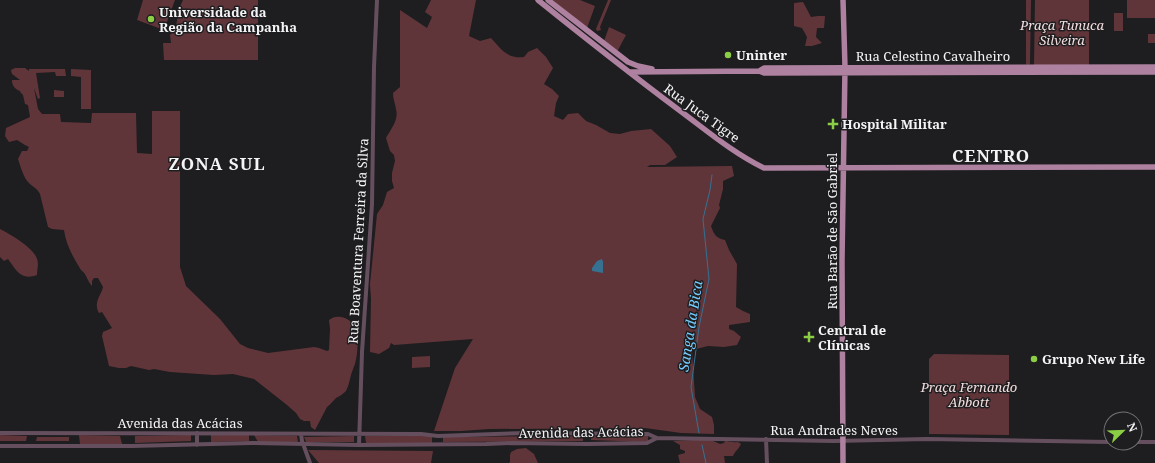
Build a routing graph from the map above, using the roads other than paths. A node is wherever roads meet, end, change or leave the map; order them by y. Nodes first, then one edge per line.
1 (377, 0) edge
2 (538, 0) edge
3 (548, 0) edge
4 (843, 0) edge
5 (1155, 67) edge
6 (844, 70) junction
7 (662, 71) junction
8 (628, 72) junction
9 (1155, 72) edge
10 (1155, 167) edge
11 (843, 168) junction
12 (0, 433) edge
13 (197, 433) junction
14 (300, 434) junction
15 (360, 435) junction
16 (657, 438) junction
17 (766, 439) junction
18 (843, 440) junction
19 (302, 442) junction
20 (1103, 442) edge
21 (1143, 442) edge
22 (1155, 442) edge
23 (197, 445) junction
24 (0, 446) edge
25 (359, 446) junction
26 (310, 463) edge
27 (767, 463) edge
28 (843, 463) edge

1 - 15 street, Rua Boaventura Ferreira da Silva
2 - 8 main road, Rua Juca Tigre
3 - 7 main road, Rua Celestino Cavalheiro
4 - 6 main road, Rua Barão de São Gabriel
5 - 6 main road, Rua Celestino Cavalheiro
6 - 7 main road, Rua Celestino Cavalheiro
6 - 9 main road, Rua Celestino Cavalheiro
6 - 11 main road, Rua Barão de São Gabriel
7 - 8 main road, Rua Celestino Cavalheiro
8 - 11 main road, Rua Juca Tigre
10 - 11 main road
11 - 18 main road, Rua Barão de São Gabriel
12 - 13 street, Avenida das Acácias
13 - 14 street, Avenida das Acácias
13 - 23 street
14 - 15 street, Avenida das Acácias
14 - 19 street
15 - 16 street, Avenida das Acácias
15 - 25 street
16 - 17 street, Rua Andrades Neves
16 - 25 street, Avenida das Acácias
17 - 18 street, Rua Andrades Neves
17 - 27 street
18 - 20 street, Rua Andrades Neves
18 - 28 main road, Rua Barão de São Gabriel
19 - 23 street, Avenida das Acácias
19 - 25 street, Avenida das Acácias
19 - 26 street
21 - 22 street
23 - 24 street, Avenida das Acácias

